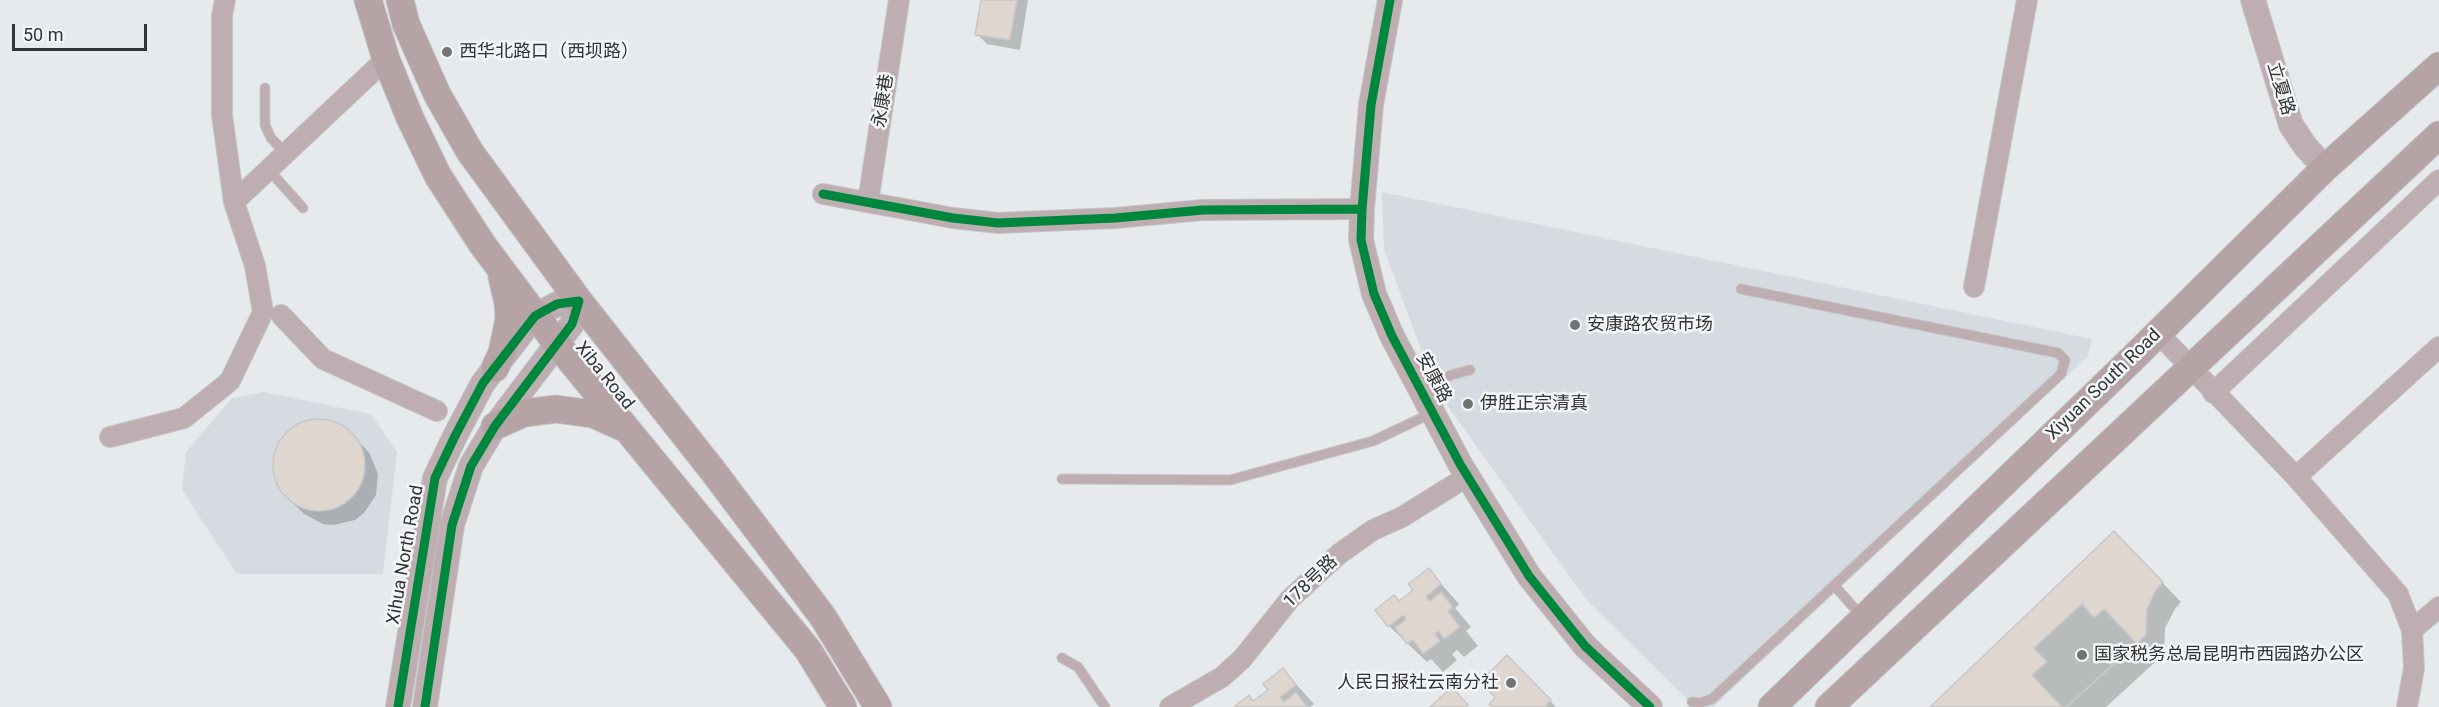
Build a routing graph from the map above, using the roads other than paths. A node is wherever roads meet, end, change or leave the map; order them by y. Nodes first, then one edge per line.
1 (225, 0) edge
2 (368, 0) edge
3 (400, 0) edge
4 (899, 0) edge
5 (1390, 0) edge
6 (2027, 0) edge
7 (2253, 0) edge
8 (386, 58) junction
9 (2439, 66) edge
10 (265, 88) dead end
11 (2439, 135) edge
12 (286, 154) junction
13 (2325, 168) junction
14 (268, 169) junction
15 (2439, 180) edge
16 (823, 194) dead end
17 (234, 202) junction
18 (868, 202) junction
19 (303, 208) dead end
20 (1362, 209) junction
21 (492, 257) junction
22 (1974, 287) dead end
23 (1742, 289) dead end
24 (579, 301) junction
25 (281, 315) dead end
26 (535, 316) junction
27 (2158, 333) junction
28 (557, 344) junction
29 (2439, 347) edge
30 (495, 368) junction
31 (2190, 368) junction
32 (1470, 370) dead end
33 (1421, 391) junction
34 (2213, 393) junction
35 (437, 411) dead end
36 (1433, 413) junction
37 (495, 426) junction
38 (627, 429) junction
39 (110, 437) dead end
40 (1468, 476) junction
41 (2296, 477) junction
42 (1062, 479) dead end
43 (1834, 585) junction
44 (2439, 607) edge
45 (1863, 618) junction
46 (2412, 630) junction
47 (1062, 658) dead end
48 (1692, 702) dead end
49 (398, 707) edge
50 (425, 707) edge
51 (843, 707) edge
52 (878, 707) edge
53 (1105, 707) edge
54 (1170, 707) edge
55 (1650, 707) edge
56 (1772, 707) edge
57 (1829, 707) edge
58 (2407, 707) edge

1 - 17 street
2 - 8 main road, Xiba Road
3 - 24 main road, Xiba Road
4 - 18 street, 永康巷
5 - 20 street, 安康路
6 - 22 street
7 - 13 street, 立夏路
8 - 12 street
8 - 21 main road, Xiba Road
9 - 13 main road, Xiyuan South Road
10 - 12 lane
11 - 31 main road
12 - 14 street
13 - 27 main road, Xiyuan South Road
14 - 17 street
14 - 19 lane
15 - 34 street
16 - 18 street
17 - 39 street
18 - 20 street
20 - 33 street, 安康路
21 - 26 main road, Xiba Road
21 - 30 main road
23 - 43 lane
24 - 26 street, Xihua North Road
24 - 28 street
24 - 52 main road, Xiba Road
25 - 35 street
26 - 28 main road, Xiba Road
26 - 30 street, Xihua North Road
27 - 31 street
27 - 45 main road, Xiyuan South Road
28 - 37 street
28 - 38 main road, Xiba Road
29 - 41 street
30 - 49 street, Xihua North Road
31 - 34 street
31 - 57 main road
32 - 33 lane
33 - 36 street, 安康路
34 - 41 street
36 - 40 street, 安康路
36 - 42 lane
37 - 38 main road
37 - 50 street
38 - 51 main road, Xiba Road
40 - 54 street, 178号路
40 - 55 street, 安康路
41 - 46 street
43 - 45 lane
43 - 48 lane
44 - 46 street
45 - 56 main road, Xiyuan South Road
46 - 58 street
47 - 53 lane

